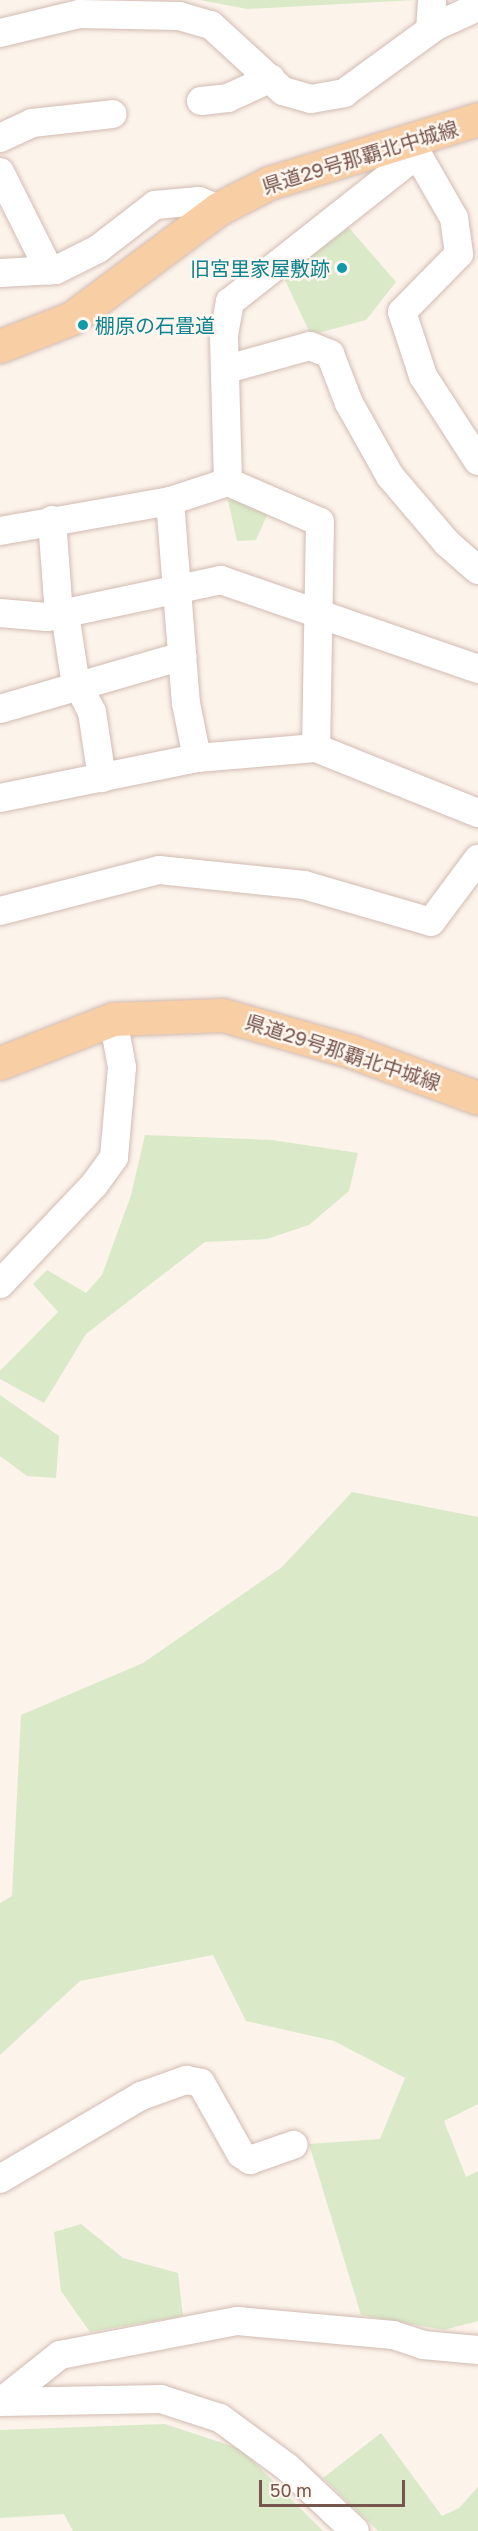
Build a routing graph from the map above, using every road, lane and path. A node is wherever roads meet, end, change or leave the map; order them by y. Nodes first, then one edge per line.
1 (432, 0) edge
2 (478, 7) edge
3 (430, 30) junction
4 (0, 33) edge
5 (271, 78) junction
6 (201, 101) dead end
7 (113, 114) dead end
8 (478, 119) edge
9 (0, 138) edge
10 (413, 149) junction
11 (0, 172) edge
12 (218, 209) junction
13 (49, 270) junction
14 (0, 273) edge
15 (0, 346) edge
16 (227, 369) junction
17 (478, 461) edge
18 (228, 482) junction
19 (170, 501) junction
20 (52, 520) junction
21 (0, 531) edge
22 (478, 570) edge
23 (177, 589) junction
24 (316, 610) junction
25 (0, 613) edge
26 (62, 614) junction
27 (182, 656) junction
28 (478, 669) edge
29 (79, 686) junction
30 (0, 709) edge
31 (316, 748) junction
32 (197, 758) junction
33 (102, 778) junction
34 (0, 798) edge
35 (478, 813) edge
36 (478, 859) edge
37 (0, 911) edge
38 (113, 1019) junction
39 (0, 1063) edge
40 (478, 1098) edge
41 (0, 1284) edge
42 (293, 2145) dead end
43 (0, 2179) edge
44 (478, 2350) edge
45 (1, 2402) edge
46 (355, 2531) edge

1 - 3 street
2 - 3 street
3 - 5 street
4 - 5 street
5 - 6 street
7 - 9 street
8 - 10 main road, 県道29号那覇北中城線
10 - 12 main road, 県道29号那覇北中城線
10 - 16 street
10 - 17 street
11 - 13 street
12 - 13 street
12 - 15 main road, 県道29号那覇北中城線
13 - 14 street
16 - 18 street
16 - 22 street
18 - 19 street
18 - 24 street
19 - 20 street
19 - 23 street
20 - 21 street
20 - 26 street
23 - 24 street
23 - 26 street
23 - 27 street
24 - 28 street
24 - 31 street
25 - 26 street
26 - 29 street
27 - 29 street
27 - 32 street
29 - 30 street
29 - 33 street
31 - 32 street
31 - 35 street
32 - 33 street
33 - 34 street
36 - 37 street
38 - 39 main road, 県道29号那覇北中城線
38 - 40 main road, 県道29号那覇北中城線
38 - 41 street
42 - 43 street
44 - 45 street
45 - 46 street

